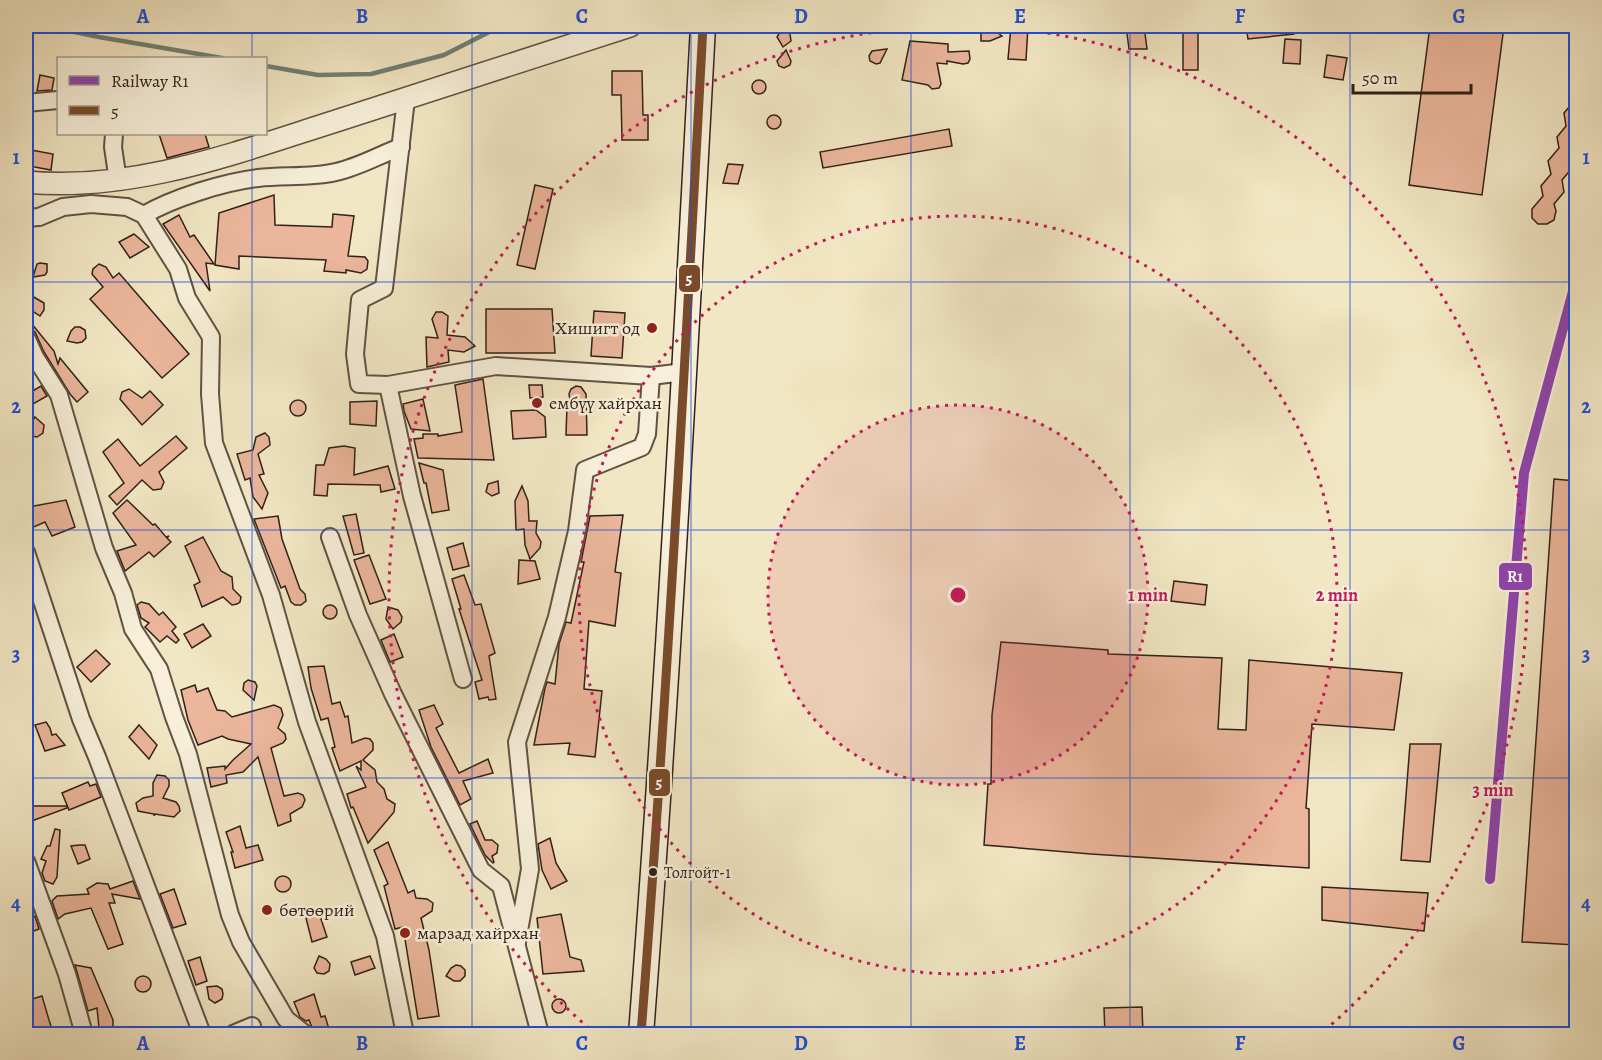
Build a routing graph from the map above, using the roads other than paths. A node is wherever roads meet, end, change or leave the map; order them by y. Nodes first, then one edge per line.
1 (630, 26) edge
2 (703, 26) edge
3 (406, 99) junction
4 (57, 100) edge
5 (26, 103) edge
6 (114, 135) edge
7 (401, 147) junction
8 (118, 181) junction
9 (26, 186) edge
10 (144, 215) junction
11 (26, 218) edge
12 (26, 337) edge
13 (684, 372) junction
14 (651, 376) junction
15 (388, 385) junction
16 (330, 537) dead end
17 (26, 552) edge
18 (463, 679) dead end
19 (26, 861) edge
20 (517, 942) junction
21 (252, 1026) dead end
22 (84, 1035) edge
23 (202, 1035) edge
24 (233, 1035) edge
25 (305, 1035) edge
26 (405, 1035) edge
27 (540, 1035) edge
28 (641, 1035) edge

1 - 3 street
2 - 13 main road
3 - 7 street
3 - 8 street
4 - 5 street
6 - 8 street
7 - 10 street
7 - 15 street
8 - 9 street
10 - 11 street
10 - 26 street
12 - 25 street
13 - 14 street
13 - 28 main road
14 - 15 street
14 - 20 street
15 - 18 street
16 - 20 street
17 - 23 street
19 - 22 street
20 - 27 street
21 - 24 street

